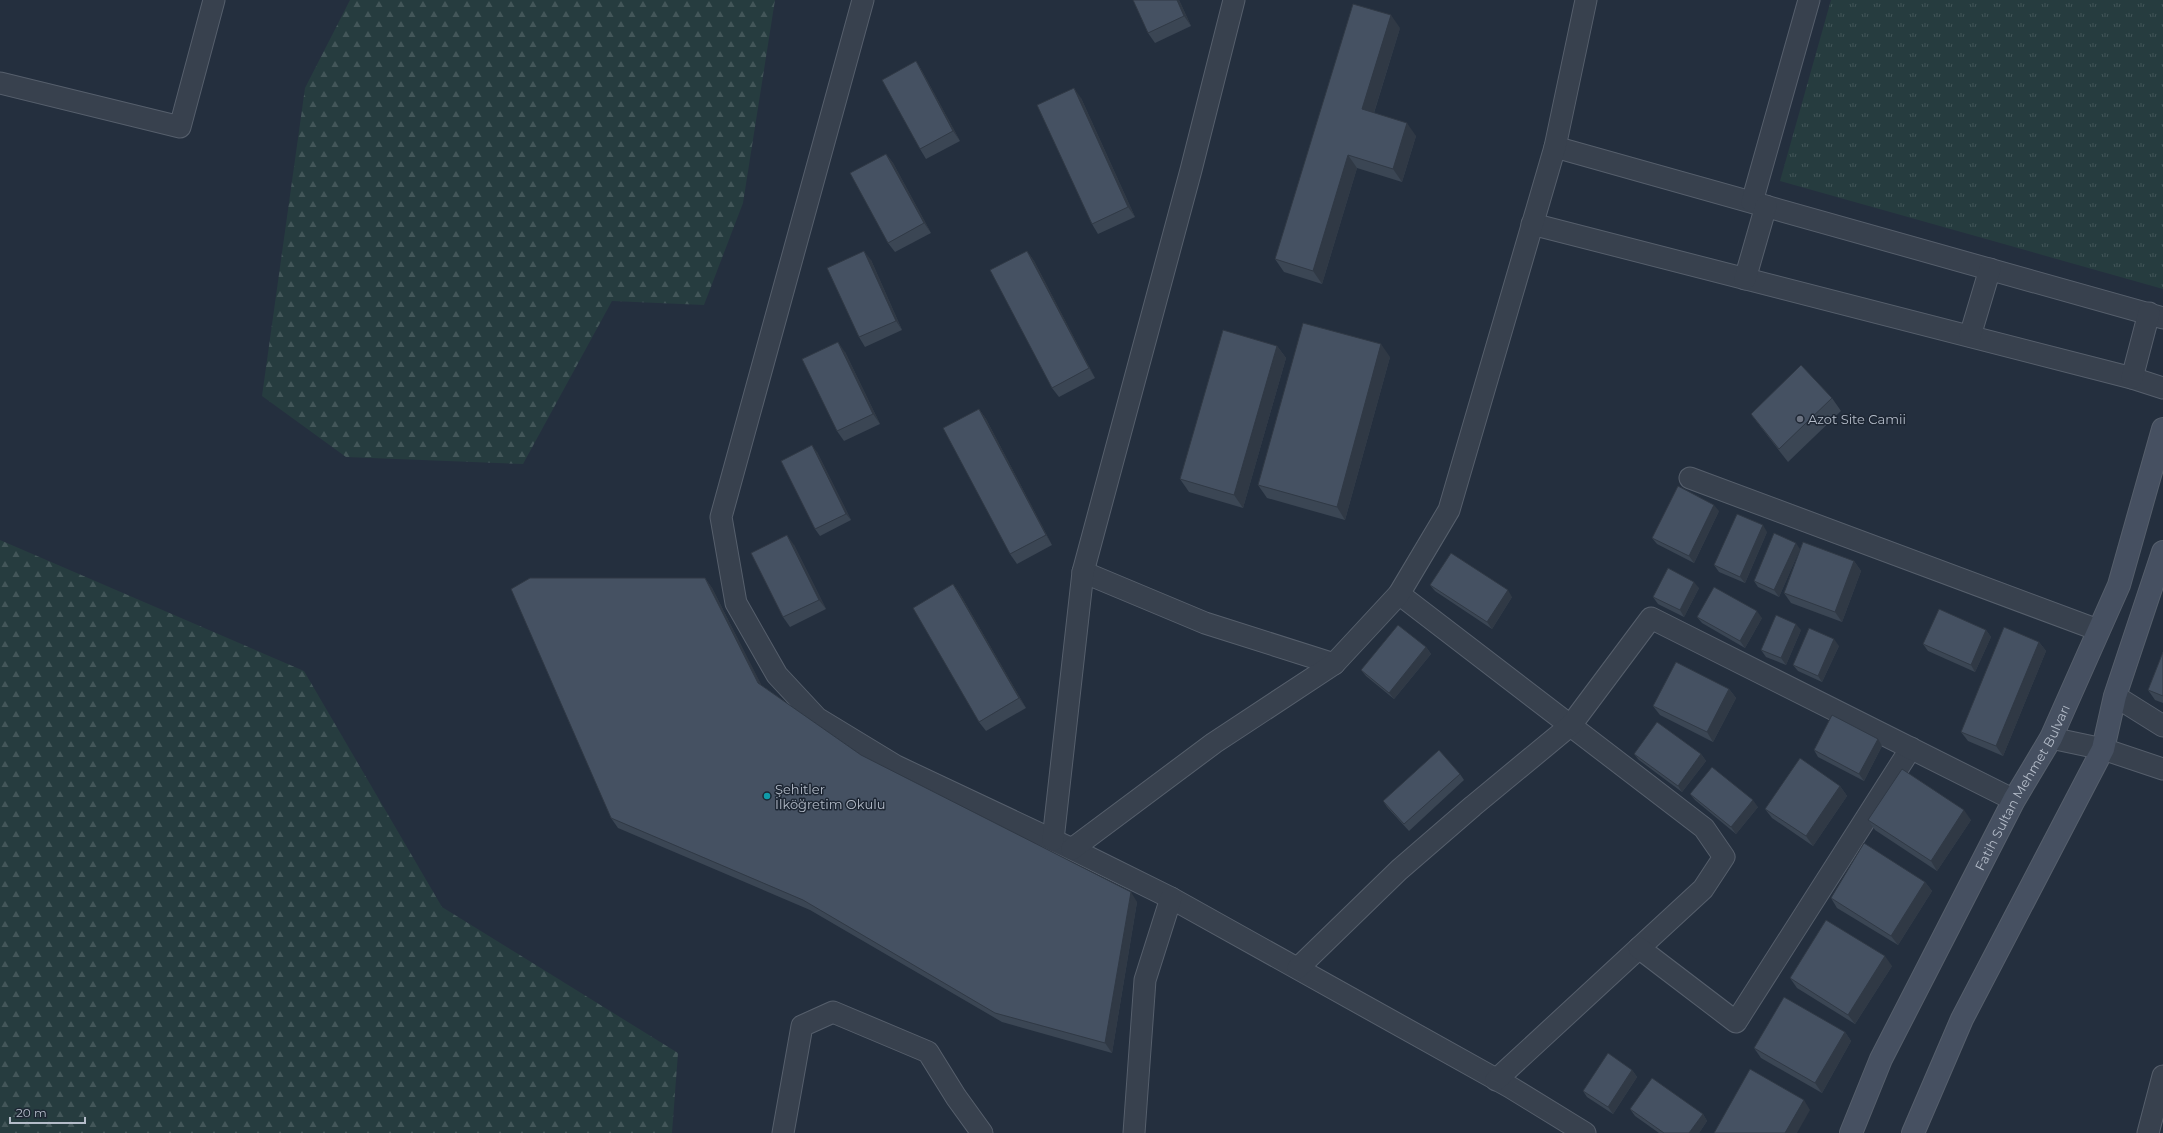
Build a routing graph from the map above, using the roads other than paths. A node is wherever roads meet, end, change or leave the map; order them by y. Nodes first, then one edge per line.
1 (214, 0) edge
2 (863, 0) edge
3 (1234, 0) edge
4 (1586, 0) edge
5 (1809, 0) edge
6 (0, 83) edge
7 (1555, 146) junction
8 (1759, 204) junction
9 (1532, 224) junction
10 (1990, 269) junction
11 (1745, 279) junction
12 (2156, 316) edge
13 (1970, 336) junction
14 (2132, 378) junction
15 (2163, 388) edge
16 (2163, 429) edge
17 (1690, 478) dead end
18 (2163, 552) edge
19 (1083, 572) junction
20 (1399, 594) junction
21 (2098, 630) junction
22 (1334, 664) junction
23 (2115, 696) junction
24 (1571, 725) junction
25 (2163, 726) edge
26 (2052, 738) junction
27 (1911, 748) junction
28 (2103, 749) junction
29 (2163, 769) edge
30 (2014, 800) junction
31 (1052, 840) junction
32 (1072, 849) junction
33 (1171, 898) junction
34 (1639, 948) junction
35 (1298, 968) junction
36 (2163, 1076) edge
37 (1496, 1080) junction
38 (783, 1133) edge
39 (982, 1133) edge
40 (1134, 1133) edge
41 (1585, 1133) edge
42 (1851, 1133) edge
43 (1913, 1133) edge
44 (2148, 1133) edge

1 - 6 street
2 - 31 street
3 - 19 street
4 - 7 street
5 - 8 street
7 - 8 street
7 - 9 street
8 - 10 street
8 - 11 street
9 - 11 street
9 - 20 street
10 - 12 street
10 - 13 street
11 - 13 street
12 - 14 street
13 - 14 street
14 - 15 street
16 - 21 main road, Fatih Sultan Mehmet Bulvarı
17 - 21 street
18 - 23 main road
19 - 22 street
19 - 31 street
20 - 22 street
20 - 24 street
21 - 26 main road, Fatih Sultan Mehmet Bulvarı
22 - 32 street
23 - 25 street
23 - 28 main road
24 - 27 street
24 - 34 street
24 - 35 street
26 - 28 street
26 - 30 main road, Fatih Sultan Mehmet Bulvarı
27 - 30 street
27 - 34 street
28 - 29 street
28 - 43 main road
30 - 42 main road, Fatih Sultan Mehmet Bulvarı
31 - 32 street
32 - 33 street
33 - 35 street
33 - 40 street
34 - 37 street
35 - 37 street
36 - 44 street
37 - 41 street
38 - 39 street

